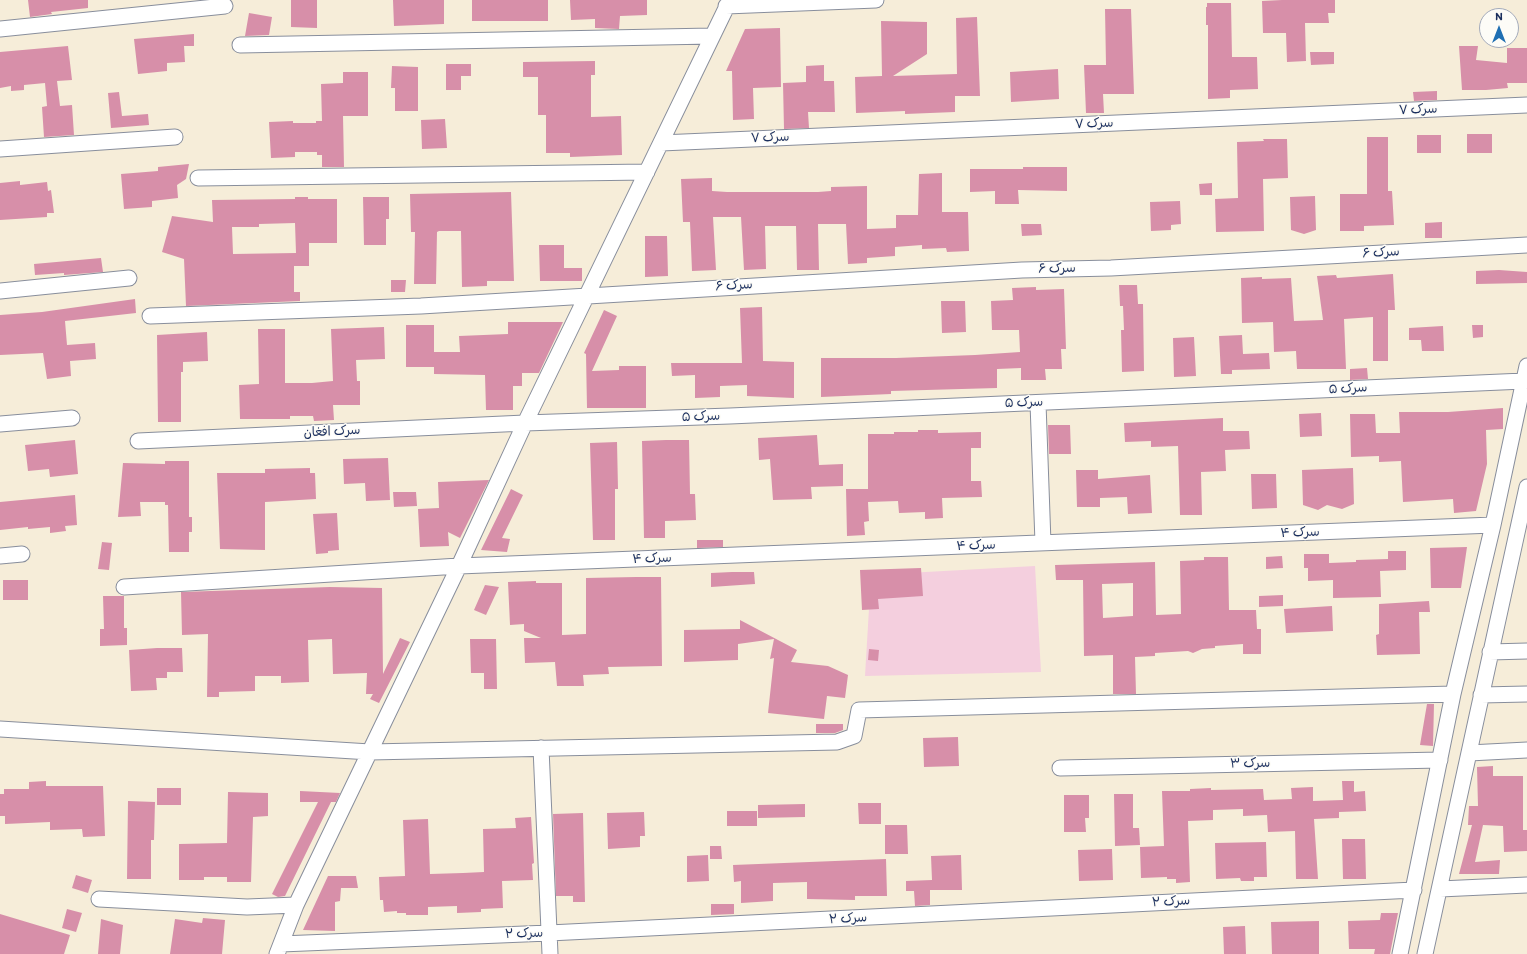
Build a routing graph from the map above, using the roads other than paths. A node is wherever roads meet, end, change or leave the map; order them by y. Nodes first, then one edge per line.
1 (876, 0) edge
2 (728, 3) edge
3 (225, 6) dead end
4 (0, 28) edge
5 (712, 36) junction
6 (240, 45) dead end
7 (1527, 105) edge
8 (175, 137) dead end
9 (661, 143) junction
10 (0, 149) edge
11 (647, 172) junction
12 (198, 178) dead end
13 (1527, 245) edge
14 (129, 278) dead end
15 (0, 291) edge
16 (588, 295) junction
17 (150, 316) dead end
18 (1527, 366) edge
19 (1524, 381) junction
20 (1038, 403) junction
21 (72, 418) dead end
22 (525, 423) junction
23 (0, 424) edge
24 (138, 441) dead end
25 (1527, 487) edge
26 (1493, 525) junction
27 (1523, 526) edge
28 (1043, 544) junction
29 (22, 554) dead end
30 (0, 556) edge
31 (460, 566) junction
32 (124, 586) dead end
33 (1527, 651) edge
34 (1490, 652) junction
35 (1453, 694) junction
36 (1527, 694) edge
37 (1481, 695) junction
38 (0, 729) edge
39 (540, 748) junction
40 (1527, 750) edge
41 (370, 752) junction
42 (1469, 753) junction
43 (1440, 760) junction
44 (1060, 768) dead end
45 (1527, 885) edge
46 (1440, 889) junction
47 (1414, 890) junction
48 (99, 898) dead end
49 (296, 905) junction
50 (549, 933) junction
51 (279, 949) edge
52 (550, 954) edge
53 (1400, 954) edge
54 (1426, 954) edge

1 - 2 street
2 - 5 street
3 - 4 street
5 - 6 street
5 - 9 street
7 - 9 street, سرک ۷
8 - 10 street
9 - 11 street
11 - 12 street
11 - 16 street
13 - 16 street, سرک ۶
14 - 15 street
16 - 17 street, سرک ۶
16 - 22 street
18 - 19 street
19 - 20 street, سرک ۵
19 - 26 street
20 - 22 street, سرک ۵
20 - 28 street
21 - 23 street
22 - 24 street, سرک افغان
22 - 31 street
25 - 27 street
26 - 28 street, سرک ۴
26 - 35 street
27 - 34 street
28 - 31 street, سرک ۴
29 - 30 street
31 - 32 street, سرک ۴
31 - 41 street
33 - 34 street
34 - 37 street
35 - 39 street
35 - 43 street
36 - 37 street
37 - 42 street
38 - 41 street
39 - 41 street
39 - 50 street
40 - 42 street
41 - 49 street
42 - 46 street
43 - 44 street, سرک ۳
43 - 47 street
45 - 46 street
46 - 54 street
47 - 50 street, سرک ۲
47 - 53 street
48 - 49 street
49 - 51 street
50 - 51 street, سرک ۲
50 - 52 street

